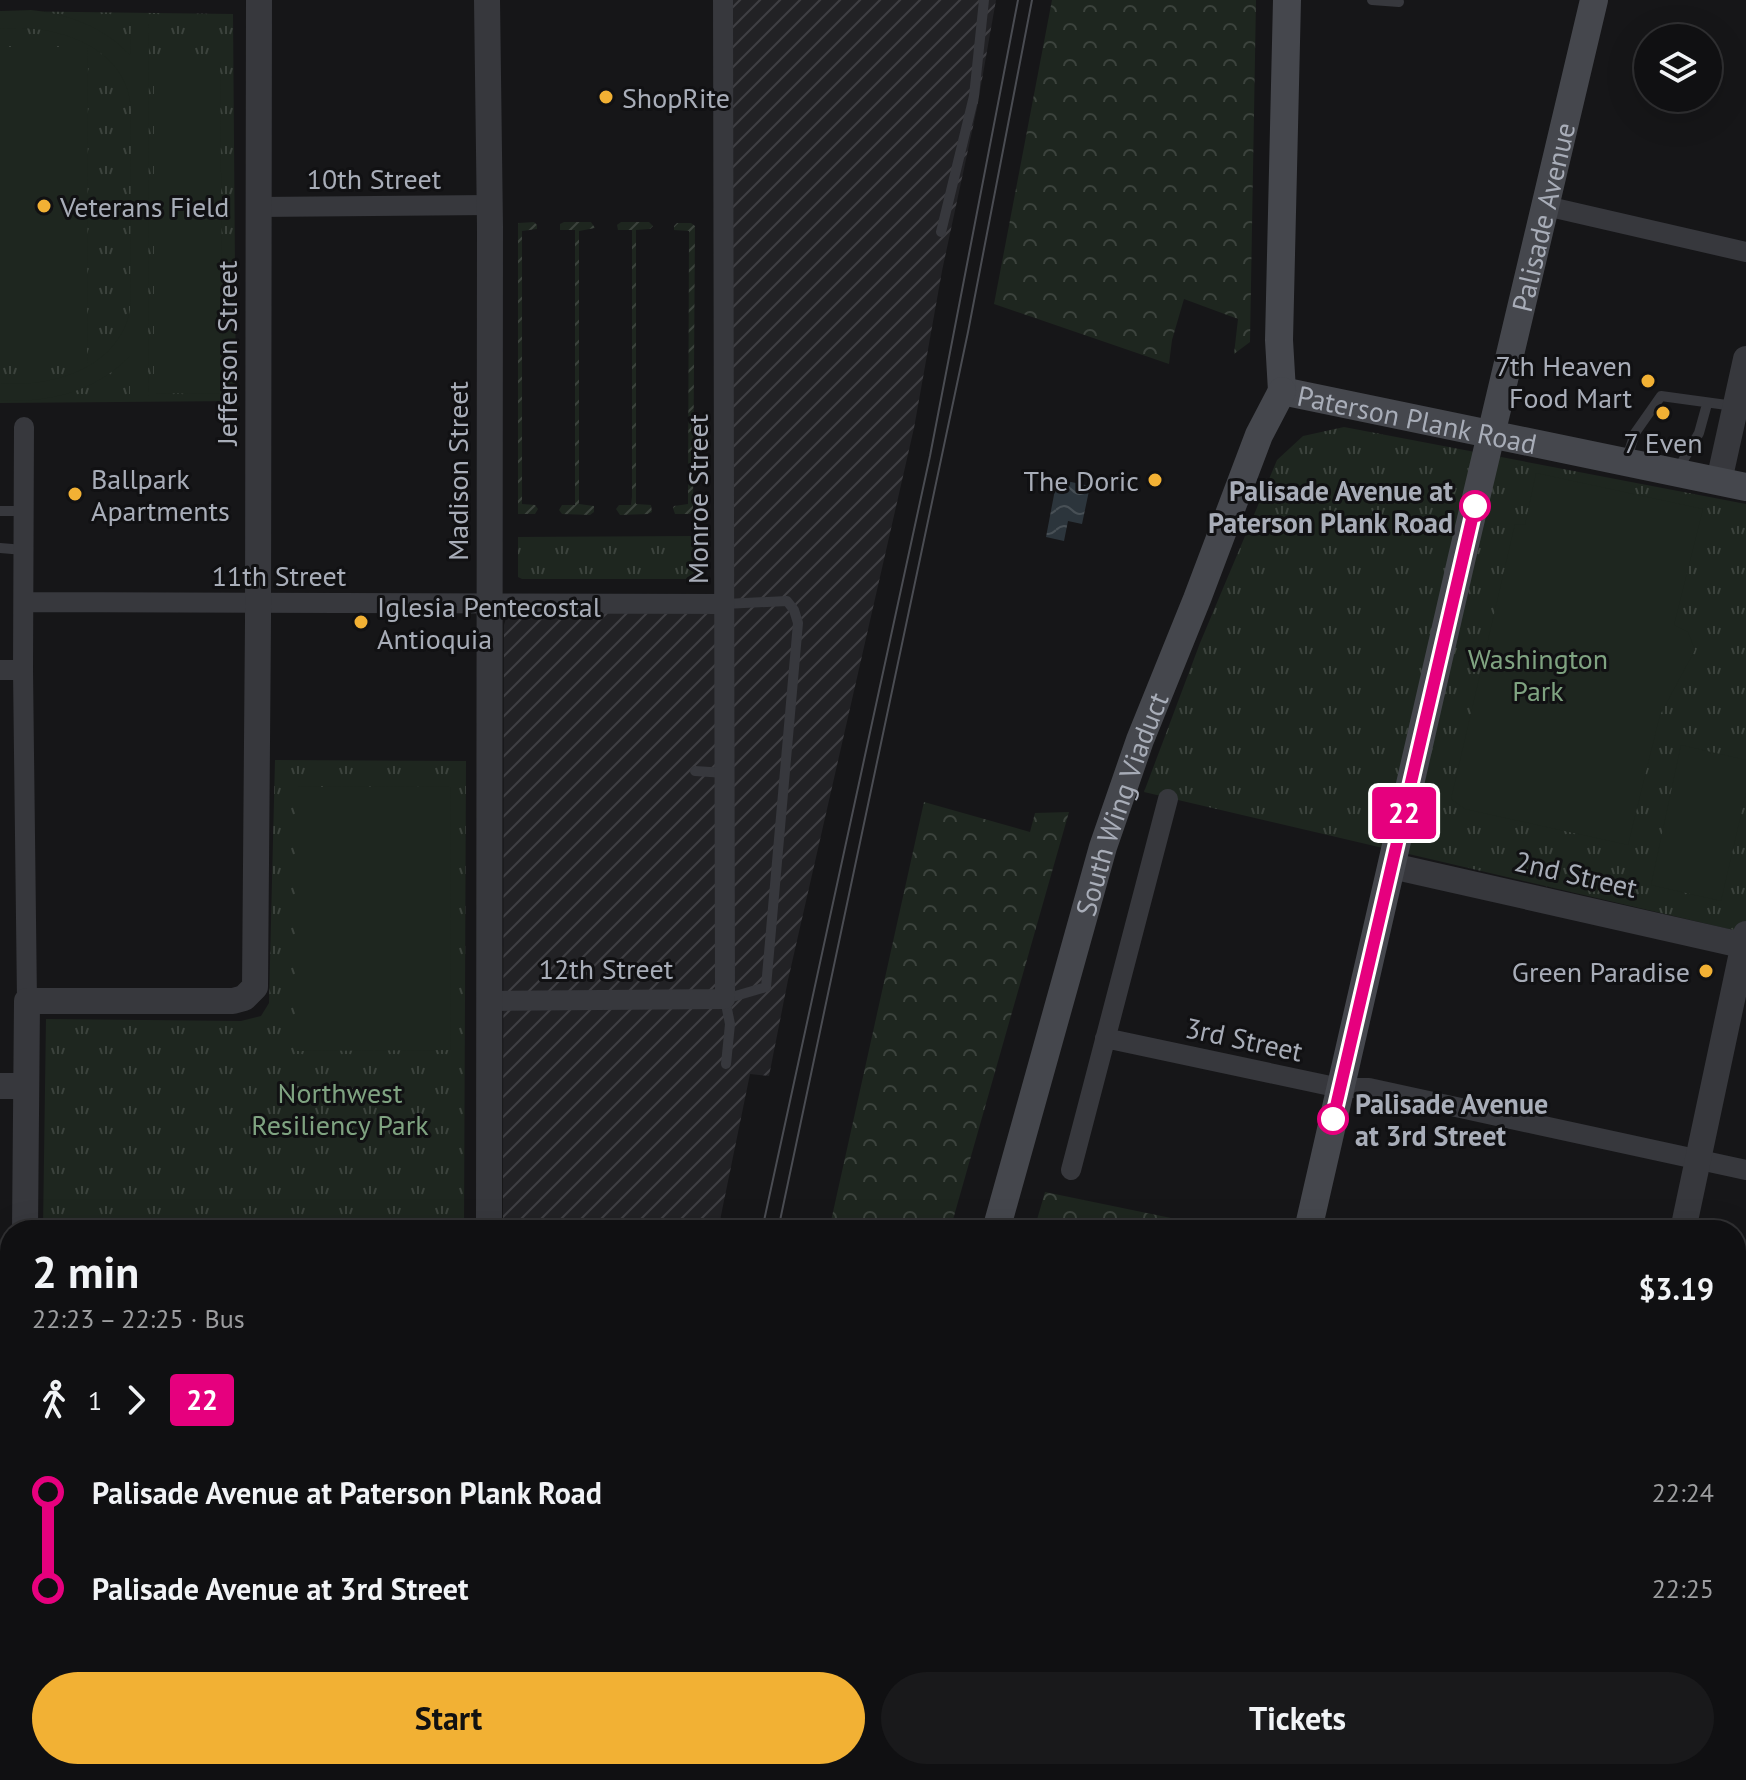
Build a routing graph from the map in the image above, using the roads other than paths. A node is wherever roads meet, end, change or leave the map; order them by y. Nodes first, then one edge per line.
1 (259, 0) edge
2 (487, 0) edge
3 (723, 0) edge
4 (984, 0) edge
5 (1287, 0) edge
6 (1372, 0) edge
7 (1594, 0) edge
8 (1399, 2) dead end
9 (490, 205) junction
10 (1546, 206) junction
11 (258, 207) junction
12 (941, 232) dead end
13 (1746, 252) edge
14 (1746, 359) edge
15 (1282, 391) junction
16 (1707, 404) junction
17 (1736, 406) junction
18 (24, 427) dead end
19 (1492, 434) junction
20 (1683, 456) junction
21 (1626, 461) junction
22 (1732, 484) edge
23 (0, 511) edge
24 (24, 511) junction
25 (0, 548) edge
26 (24, 550) junction
27 (24, 602) junction
28 (258, 603) junction
29 (490, 604) junction
30 (725, 604) junction
31 (0, 670) edge
32 (23, 670) junction
33 (695, 771) dead end
34 (725, 773) junction
35 (1168, 799) dead end
36 (1392, 866) junction
37 (1745, 942) edge
38 (725, 999) junction
39 (27, 1001) junction
40 (488, 1001) junction
41 (1105, 1038) junction
42 (726, 1064) dead end
43 (13, 1086) edge
44 (1340, 1088) junction
45 (1699, 1160) junction
46 (1071, 1170) dead end
47 (1746, 1170) edge
48 (24, 1220) edge
49 (489, 1220) edge
50 (999, 1220) edge
51 (1310, 1220) edge
52 (1685, 1220) edge

1 - 11 street, Jefferson Street
2 - 9 street, Madison Street
3 - 30 street, Monroe Street
4 - 12 lane
5 - 15 main road, Paterson Plank Road
6 - 8 lane
7 - 10 main road, Palisade Avenue
9 - 11 street, 10th Street
9 - 29 street, Madison Street
10 - 13 street
10 - 19 main road, Palisade Avenue
11 - 28 street, Jefferson Street
14 - 17 street
15 - 19 main road, Paterson Plank Road
15 - 50 main road, South Wing Viaduct
16 - 17 lane
16 - 20 lane
16 - 21 lane
17 - 22 street
18 - 24 street
19 - 21 main road, Paterson Plank Road
19 - 36 main road, Palisade Avenue
20 - 21 main road, Paterson Plank Road
20 - 22 main road, Paterson Plank Road
23 - 24 lane
24 - 26 street
25 - 26 lane
26 - 27 street
27 - 28 street, 11th Street
27 - 32 street
28 - 29 street, 11th Street
28 - 39 street, Jefferson Street
29 - 30 street, 11th Street
29 - 40 street, Madison Street
30 - 34 street, Monroe Street
30 - 38 lane
31 - 32 street
32 - 39 street
33 - 34 lane
34 - 38 street, Monroe Street
35 - 41 street
36 - 37 street, 2nd Street
36 - 44 main road, Palisade Avenue
37 - 45 street
38 - 40 street, 12th Street
38 - 42 lane
39 - 43 street
40 - 49 street, Madison Street
41 - 44 street, 3rd Street
41 - 46 street
43 - 48 street
44 - 45 street, 3rd Street
44 - 51 main road, Palisade Avenue
45 - 47 street, 3rd Street
45 - 52 street

